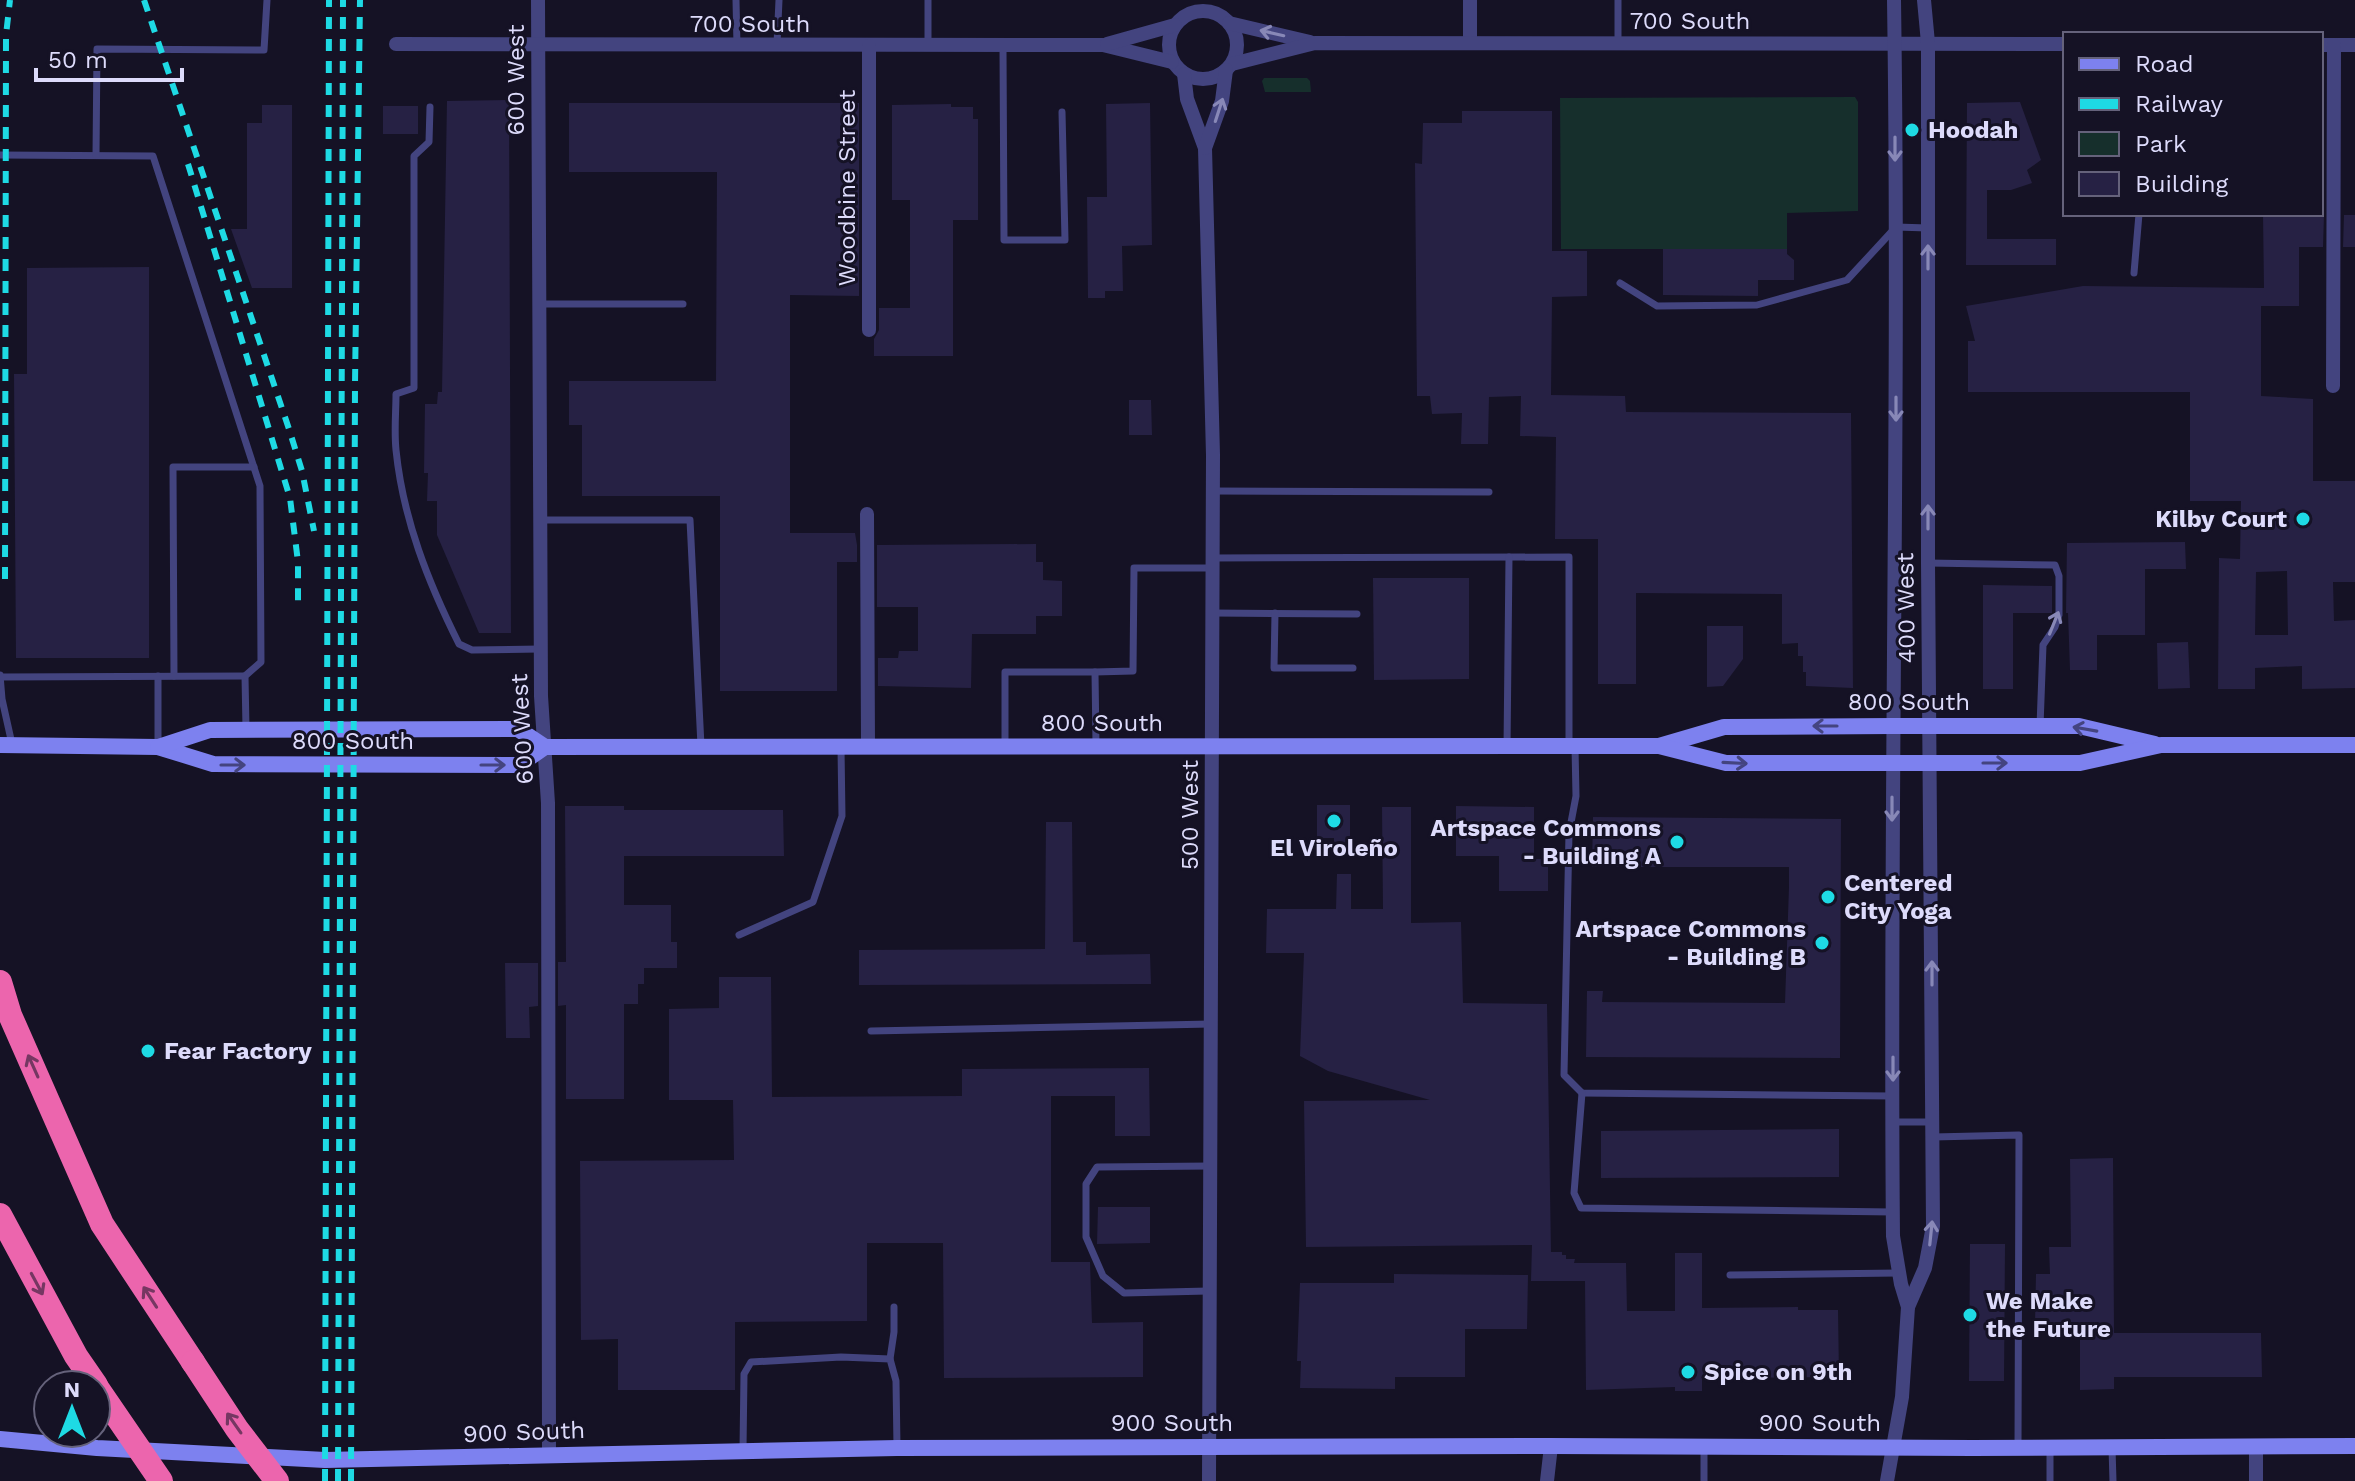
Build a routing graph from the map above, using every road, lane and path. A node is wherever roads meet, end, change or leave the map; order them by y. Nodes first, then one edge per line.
1 (267, 0) edge
2 (538, 0) edge
3 (736, 0) edge
4 (779, 0) edge
5 (928, 0) edge
6 (1190, 0) edge
7 (1222, 0) edge
8 (1470, 0) edge
9 (1618, 0) edge
10 (1894, 0) edge
11 (1924, 0) edge
12 (1179, 21) junction
13 (1227, 21) junction
14 (1315, 43) junction
15 (1470, 43) junction
16 (1618, 43) junction
17 (1894, 43) junction
18 (1928, 43) junction
19 (396, 44) dead end
20 (2063, 44) edge
21 (538, 45) junction
22 (1103, 45) junction
23 (2327, 45) edge
24 (2355, 45) edge
25 (737, 46) junction
26 (777, 46) junction
27 (869, 46) junction
28 (928, 46) junction
29 (1003, 47) junction
30 (1172, 62) junction
31 (1229, 67) junction
32 (1184, 74) junction
33 (430, 107) dead end
34 (1062, 112) dead end
35 (1205, 148) junction
36 (0, 155) edge
37 (96, 155) junction
38 (2139, 216) edge
39 (1896, 227) junction
40 (1928, 228) junction
41 (2134, 273) dead end
42 (1620, 283) dead end
43 (539, 304) junction
44 (683, 304) dead end
45 (869, 330) dead end
46 (2333, 386) dead end
47 (254, 467) junction
48 (1213, 491) junction
49 (1489, 492) dead end
50 (867, 514) dead end
51 (540, 520) junction
52 (1509, 557) junction
53 (1212, 563) junction
54 (1928, 563) junction
55 (1213, 613) junction
56 (1275, 613) junction
57 (1357, 614) dead end
58 (540, 649) junction
59 (1353, 668) dead end
60 (1095, 672) junction
61 (0, 676) edge
62 (158, 676) junction
63 (174, 676) junction
64 (245, 676) junction
65 (1893, 726) junction
66 (1930, 726) junction
67 (2040, 726) junction
68 (246, 729) junction
69 (6, 745) edge
70 (2161, 745) junction
71 (2355, 745) edge
72 (701, 746) junction
73 (841, 746) junction
74 (868, 746) junction
75 (1005, 746) junction
76 (1659, 746) junction
77 (158, 747) junction
78 (545, 747) junction
79 (1096, 747) junction
80 (1212, 747) junction
81 (1507, 747) junction
82 (1572, 747) junction
83 (1892, 763) junction
84 (1930, 763) junction
85 (739, 935) dead end
86 (0, 982) edge
87 (1211, 1024) junction
88 (871, 1031) dead end
89 (1582, 1093) junction
90 (1893, 1096) junction
91 (1893, 1122) junction
92 (1933, 1130) junction
93 (1211, 1166) junction
94 (1893, 1212) junction
95 (0, 1215) edge
96 (1898, 1273) junction
97 (1730, 1275) dead end
98 (1208, 1291) junction
99 (894, 1307) dead end
100 (1908, 1307) junction
101 (890, 1359) junction
102 (85, 1369) edge
103 (112, 1409) edge
104 (0, 1439) edge
105 (1551, 1446) junction
106 (1209, 1447) junction
107 (1894, 1447) junction
108 (2256, 1447) junction
109 (2353, 1447) edge
110 (897, 1448) junction
111 (1704, 1448) junction
112 (2018, 1448) junction
113 (2050, 1448) junction
114 (2112, 1448) junction
115 (743, 1449) junction
116 (549, 1456) junction
117 (161, 1481) edge
118 (277, 1481) edge
119 (1209, 1481) edge
120 (1547, 1481) edge
121 (1704, 1481) edge
122 (1887, 1481) edge
123 (2050, 1481) edge
124 (2113, 1481) edge
125 (2256, 1481) edge

1 - 37 lane
2 - 21 street, 600 West
3 - 25 lane
4 - 26 lane
5 - 28 lane
6 - 12 street
7 - 13 street
8 - 15 street
9 - 16 lane
10 - 17 street, 400 West
11 - 18 street, 400 West
12 - 13 street
12 - 22 street, 700 South
12 - 30 street
14 -> 13 street, 700 South
13 - 31 street
14 - 15 street, 700 South
14 - 31 street, 700 South
15 - 16 street, 700 South
16 - 17 street, 700 South
17 - 18 street, 700 South
17 -> 39 street, 400 West
18 - 20 street, 700 South
18 - 40 street, 400 West
19 - 21 street, 700 South
21 - 25 street, 700 South
21 - 43 street, 600 West
22 - 29 street, 700 South
22 - 30 street, 700 South
23 - 24 street
23 - 46 street
25 - 26 street, 700 South
26 - 27 street, 700 South
27 - 28 street, 700 South
27 - 45 street, Woodbine Street
28 - 29 street, 700 South
29 - 34 lane
30 - 32 street
31 - 32 street
35 -> 31 street, 500 West
32 - 35 street, 500 West
33 - 58 lane
35 - 48 street, 500 West
36 - 37 lane
37 - 47 lane
38 - 41 lane
39 - 40 lane
39 - 42 lane
39 -> 65 street, 400 West
54 -> 40 street, 400 West
43 - 44 lane
43 - 51 street, 600 West
47 - 63 lane
47 - 64 lane
48 - 49 lane
48 - 53 street, 500 West
50 - 74 street
51 - 58 street, 600 West
51 - 72 lane
52 - 53 lane
52 - 81 lane
52 - 82 lane
53 - 55 street, 500 West
53 - 60 lane
54 - 66 street, 400 West
67 -> 54 lane
55 - 56 lane
55 - 80 street, 500 West
56 - 57 lane
56 - 59 lane
58 - 78 street, 600 West
60 - 75 lane
60 - 79 lane
61 - 62 lane
61 - 69 lane
62 - 63 lane
62 - 77 lane
63 - 64 lane
64 - 68 lane
65 - 66 street, 800 South
65 -> 76 street, 800 South
65 - 83 street, 400 West
66 - 67 street, 800 South
66 - 84 street, 400 West
70 -> 67 street, 800 South
68 - 77 street, 800 South
68 - 78 street, 800 South
69 - 77 street, 800 South
70 - 71 street, 800 South
84 -> 70 street, 800 South
72 - 73 street, 800 South
72 - 78 street, 800 South
73 - 74 street, 800 South
73 - 85 lane
74 - 75 street, 800 South
75 - 79 street, 800 South
76 - 82 street, 800 South
76 -> 83 street, 800 South
77 -> 78 street, 800 South
78 - 116 street, 600 West
79 - 80 street, 800 South
80 - 81 street, 800 South
80 - 87 street, 500 West
81 - 82 street, 800 South
82 - 89 lane
83 - 84 street, 800 South
83 -> 90 street, 400 West
92 -> 84 street, 400 West
118 -> 86 highway, bridge
87 - 88 lane
87 - 93 street, 500 West
89 - 90 lane
89 - 94 lane
90 - 91 street, 400 West
91 - 92 lane
91 - 94 street, 400 West
100 -> 92 street, 400 West
92 - 112 lane
93 - 98 street, 500 West
93 - 98 lane
94 - 96 street, 400 West
95 -> 102 highway
96 - 97 lane
96 - 100 street, 400 West
98 - 106 street, 500 West
99 - 101 lane
100 - 107 street, 400 West
101 - 110 lane
101 - 115 lane
103 - 117 highway, bridge
104 - 116 street, 900 South
105 - 106 street, 900 South
105 - 111 street, 900 South
105 - 120 street
106 - 110 street, 900 South
106 - 119 street, 500 West
107 - 111 street, 900 South
107 - 112 street, 900 South
107 - 122 street, 400 West
108 - 109 street, 900 South
108 - 114 street, 900 South
108 - 125 street
110 - 115 street, 900 South
111 - 121 lane
112 - 113 street, 900 South
113 - 114 street, 900 South
113 - 123 lane
114 - 124 lane
115 - 116 street, 900 South

